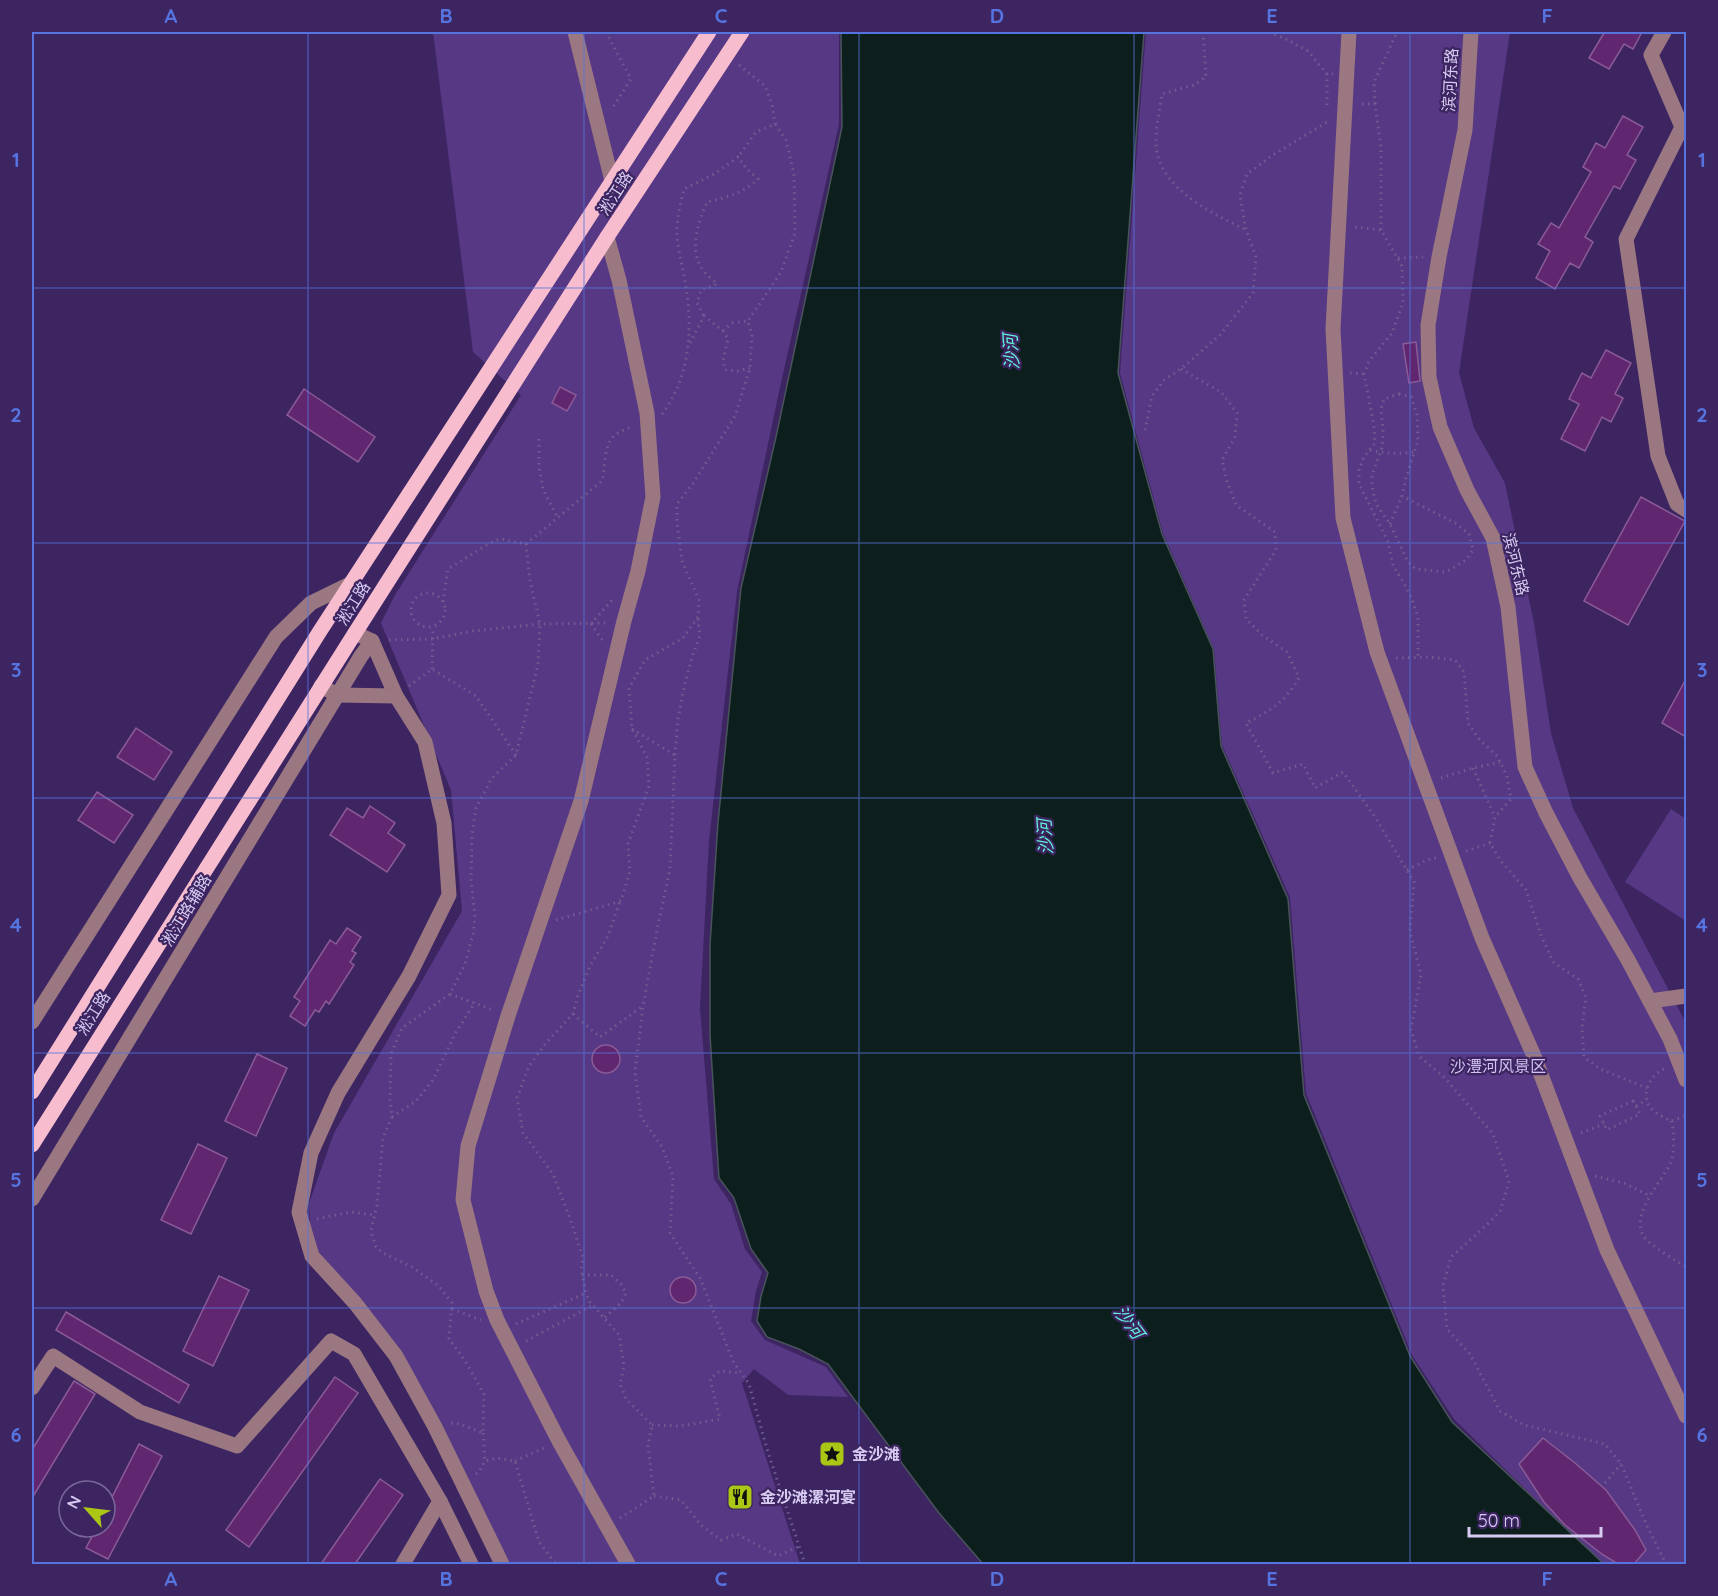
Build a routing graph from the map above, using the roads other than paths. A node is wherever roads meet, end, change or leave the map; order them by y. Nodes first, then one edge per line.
1 (574, 32) edge
2 (709, 32) edge
3 (742, 32) edge
4 (1349, 32) edge
5 (1471, 32) edge
6 (1664, 32) edge
7 (612, 181) junction
8 (608, 237) junction
9 (1686, 510) edge
10 (350, 584) junction
11 (355, 633) junction
12 (372, 641) junction
13 (321, 686) junction
14 (337, 695) junction
15 (396, 696) junction
16 (1686, 996) edge
17 (1650, 1001) junction
18 (32, 1022) edge
19 (1686, 1080) edge
20 (32, 1092) edge
21 (32, 1145) edge
22 (32, 1199) edge
23 (32, 1388) edge
24 (1686, 1416) edge
25 (440, 1501) junction
26 (403, 1564) edge
27 (471, 1564) edge
28 (502, 1564) edge
29 (628, 1564) edge

1 - 7 street
2 - 7 main road, 淞江路
3 - 8 main road, 淞江路
4 - 24 street
5 - 17 street, 滨河东路
6 - 9 street
7 - 10 main road, 淞江路
8 - 11 main road, 淞江路
8 - 29 street
10 - 18 street
10 - 20 main road, 淞江路
11 - 12 street
11 - 13 main road, 淞江路
12 - 14 street, 淞江路辅路
12 - 15 street
13 - 14 street
13 - 21 main road, 淞江路
14 - 15 street
14 - 22 street, 淞江路辅路
15 - 28 street
16 - 17 street
17 - 19 street, 滨河东路
23 - 25 street
25 - 26 street
25 - 27 street

